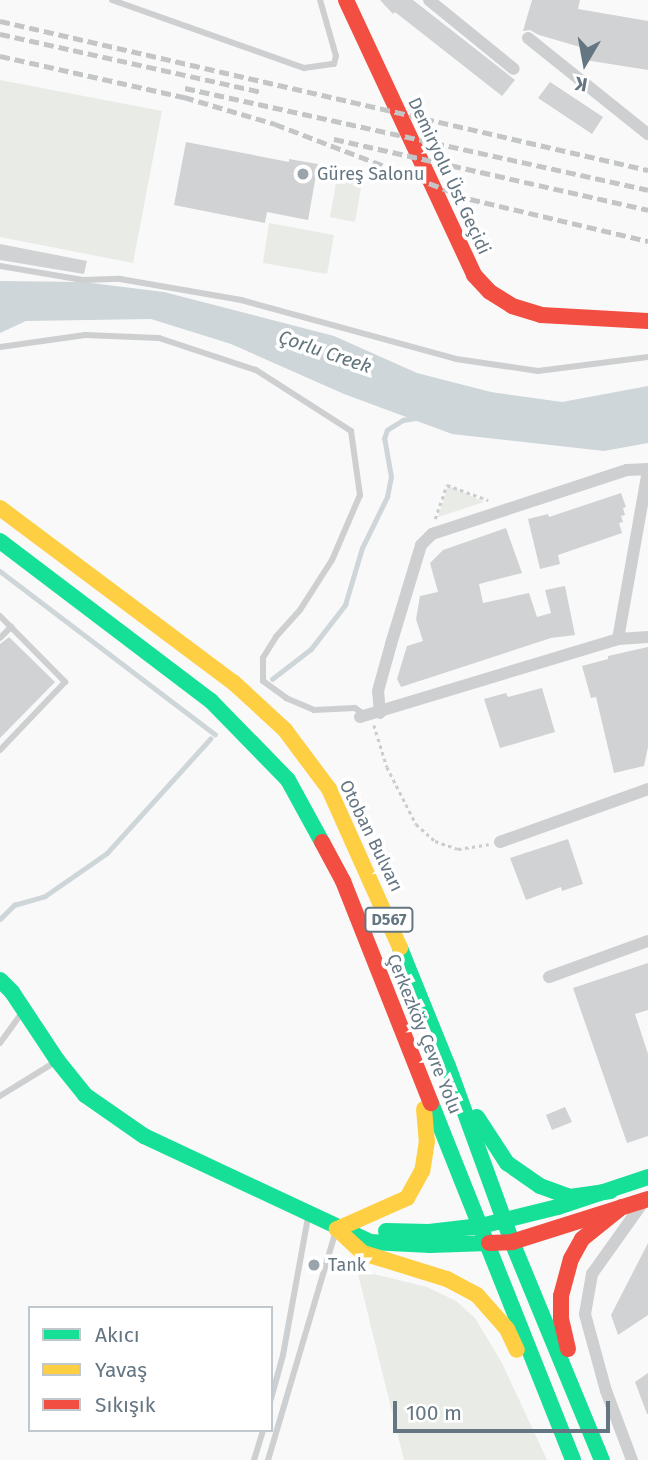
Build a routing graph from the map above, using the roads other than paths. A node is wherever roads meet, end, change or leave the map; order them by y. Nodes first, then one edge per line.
1 (112, 0) edge
2 (320, 0) edge
3 (346, 0) edge
4 (429, 0) edge
5 (527, 38) dead end
6 (514, 69) dead end
7 (648, 134) edge
8 (0, 266) edge
9 (648, 320) edge
10 (0, 347) edge
11 (648, 357) edge
12 (648, 470) edge
13 (0, 508) edge
14 (0, 541) edge
15 (0, 616) edge
16 (10, 627) junction
17 (648, 637) edge
18 (0, 638) edge
19 (618, 639) junction
20 (370, 715) junction
21 (0, 750) edge
22 (648, 789) edge
23 (500, 842) road end
24 (648, 942) edge
25 (549, 977) dead end
26 (0, 980) edge
27 (24, 1010) junction
28 (0, 1043) edge
29 (57, 1060) junction
30 (448, 1066) junction
31 (420, 1081) junction
32 (0, 1096) edge
33 (648, 1177) edge
34 (611, 1191) junction
35 (646, 1200) edge
36 (622, 1207) junction
37 (309, 1216) junction
38 (505, 1220) junction
39 (481, 1226) junction
40 (337, 1229) junction
41 (512, 1242) junction
42 (488, 1243) junction
43 (274, 1381) edge
44 (588, 1423) junction
45 (262, 1432) edge
46 (254, 1460) edge
47 (268, 1460) edge
48 (572, 1460) edge
49 (602, 1460) edge
50 (632, 1460) edge

1 - 2 lane
3 - 9 main road, Demiryolu Üst Geçidi
4 - 6 street
5 - 7 street
8 - 11 lane
10 - 20 lane
12 - 19 street
12 - 20 street
13 - 30 main road, Otoban Bulvarı / D567
14 - 31 main road, Çerkezköy Çevre Yolu / D567
15 - 16 lane
16 - 18 lane
16 - 21 lane
17 - 19 street
19 - 20 street
22 - 23 street
24 - 25 street
26 - 27 main road
27 - 28 lane
27 - 29 main road
29 - 32 lane
29 - 37 main road
30 - 34 main road
30 - 38 main road, Otoban Bulvarı / D567
31 - 39 main road, Çerkezköy Çevre Yolu / D567
31 - 40 main road
33 - 34 main road
34 - 38 main road
35 - 36 main road
35 - 50 street
36 - 41 main road
36 - 44 main road
37 - 40 main road
37 - 43 lane
38 - 39 main road
38 - 41 main road, Otoban Bulvarı / D567
39 - 40 main road
39 - 42 main road, D567
40 - 42 main road
40 - 47 lane
40 - 48 main road
41 - 42 main road
41 - 44 main road, Otoban Bulvarı / D567
42 - 48 main road, D567
44 - 49 main road, Otoban Bulvarı / D567
45 - 46 lane

